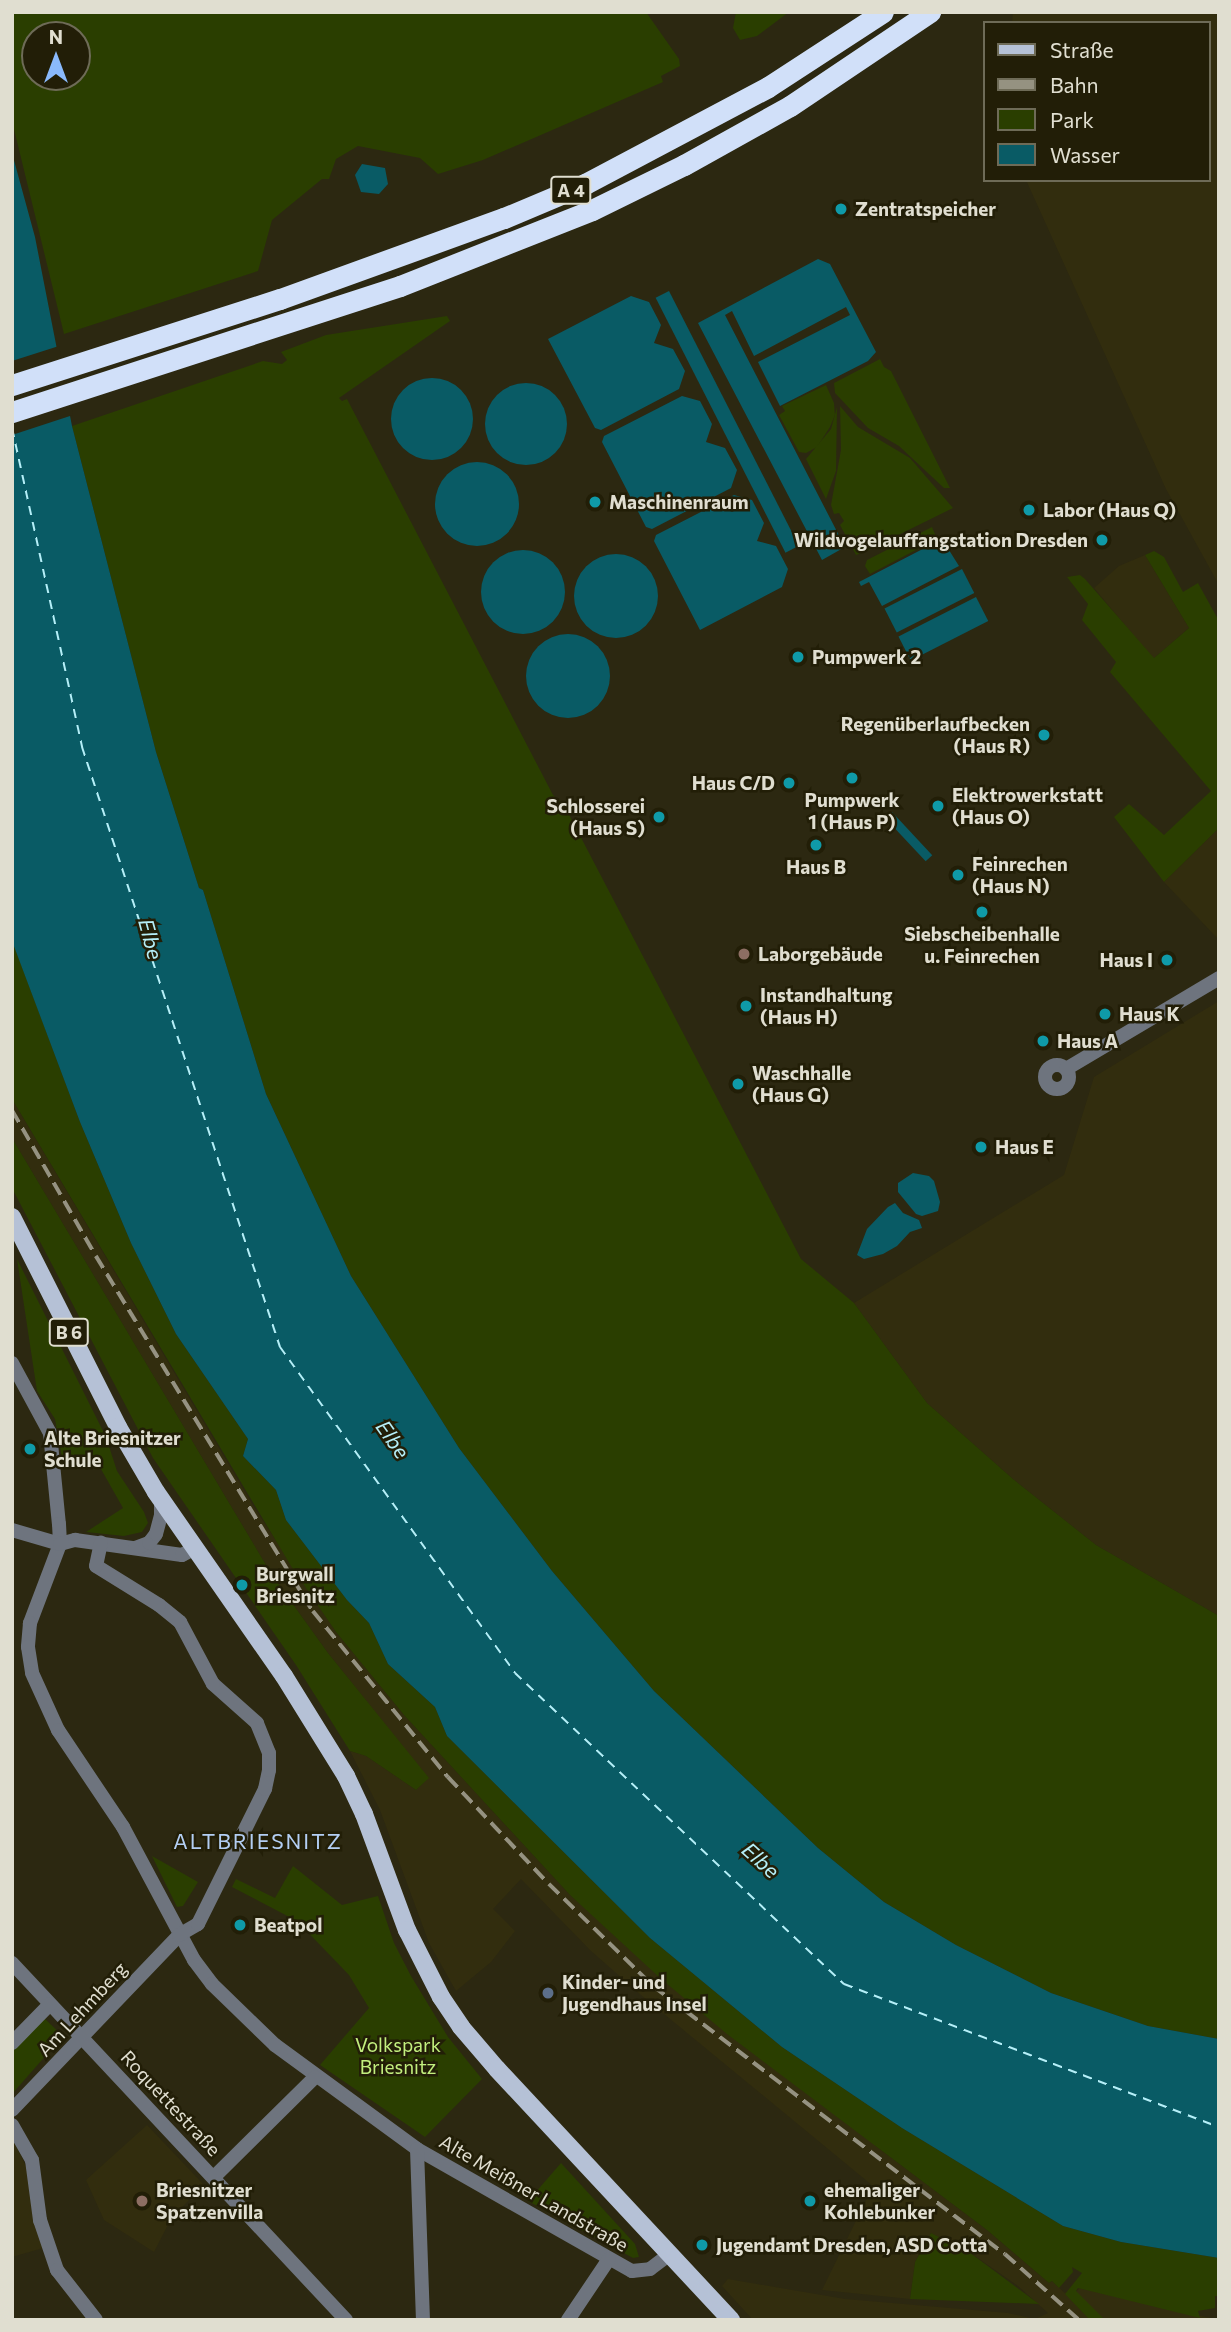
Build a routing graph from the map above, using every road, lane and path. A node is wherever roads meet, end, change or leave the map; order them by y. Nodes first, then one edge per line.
1 (930, 12) edge
2 (875, 18) edge
3 (12, 385) edge
4 (12, 412) edge
5 (1219, 978) edge
6 (1066, 1069) dead end
7 (12, 1217) edge
8 (12, 1363) edge
9 (161, 1500) junction
10 (12, 1530) edge
11 (101, 1543) junction
12 (61, 1545) junction
13 (135, 1548) junction
14 (195, 1548) junction
15 (179, 1935) junction
16 (12, 1963) edge
17 (50, 2004) junction
18 (82, 2036) junction
19 (12, 2043) edge
20 (315, 2077) junction
21 (12, 2110) edge
22 (12, 2125) edge
23 (417, 2149) junction
24 (214, 2177) junction
25 (670, 2254) junction
26 (609, 2259) junction
27 (96, 2320) edge
28 (346, 2320) edge
29 (423, 2320) edge
30 (568, 2320) edge
31 (731, 2320) edge

1 - 4 highway, A 4
2 - 3 highway, A 4
5 - 6 street
7 - 9 main road, B 6
8 - 12 street
9 - 13 street
9 - 14 main road, B 6
10 - 12 street
11 - 12 street
11 - 13 street
11 - 15 street
12 - 15 street, Alte Meißner Landstraße
13 - 14 street
14 - 25 main road, B 6
15 - 18 street, Am Lehmberg
15 - 20 street, Alte Meißner Landstraße
16 - 17 street, Roquettestraße
17 - 18 street, Roquettestraße
17 - 19 street, Am Lehmberg
18 - 21 street, Am Lehmberg
18 - 24 street, Roquettestraße
20 - 23 street, Alte Meißner Landstraße
20 - 24 street
22 - 27 street
23 - 26 street, Alte Meißner Landstraße
23 - 29 street
24 - 28 street, Roquettestraße
25 - 26 street, Alte Meißner Landstraße
25 - 31 main road, B 6
26 - 30 street

